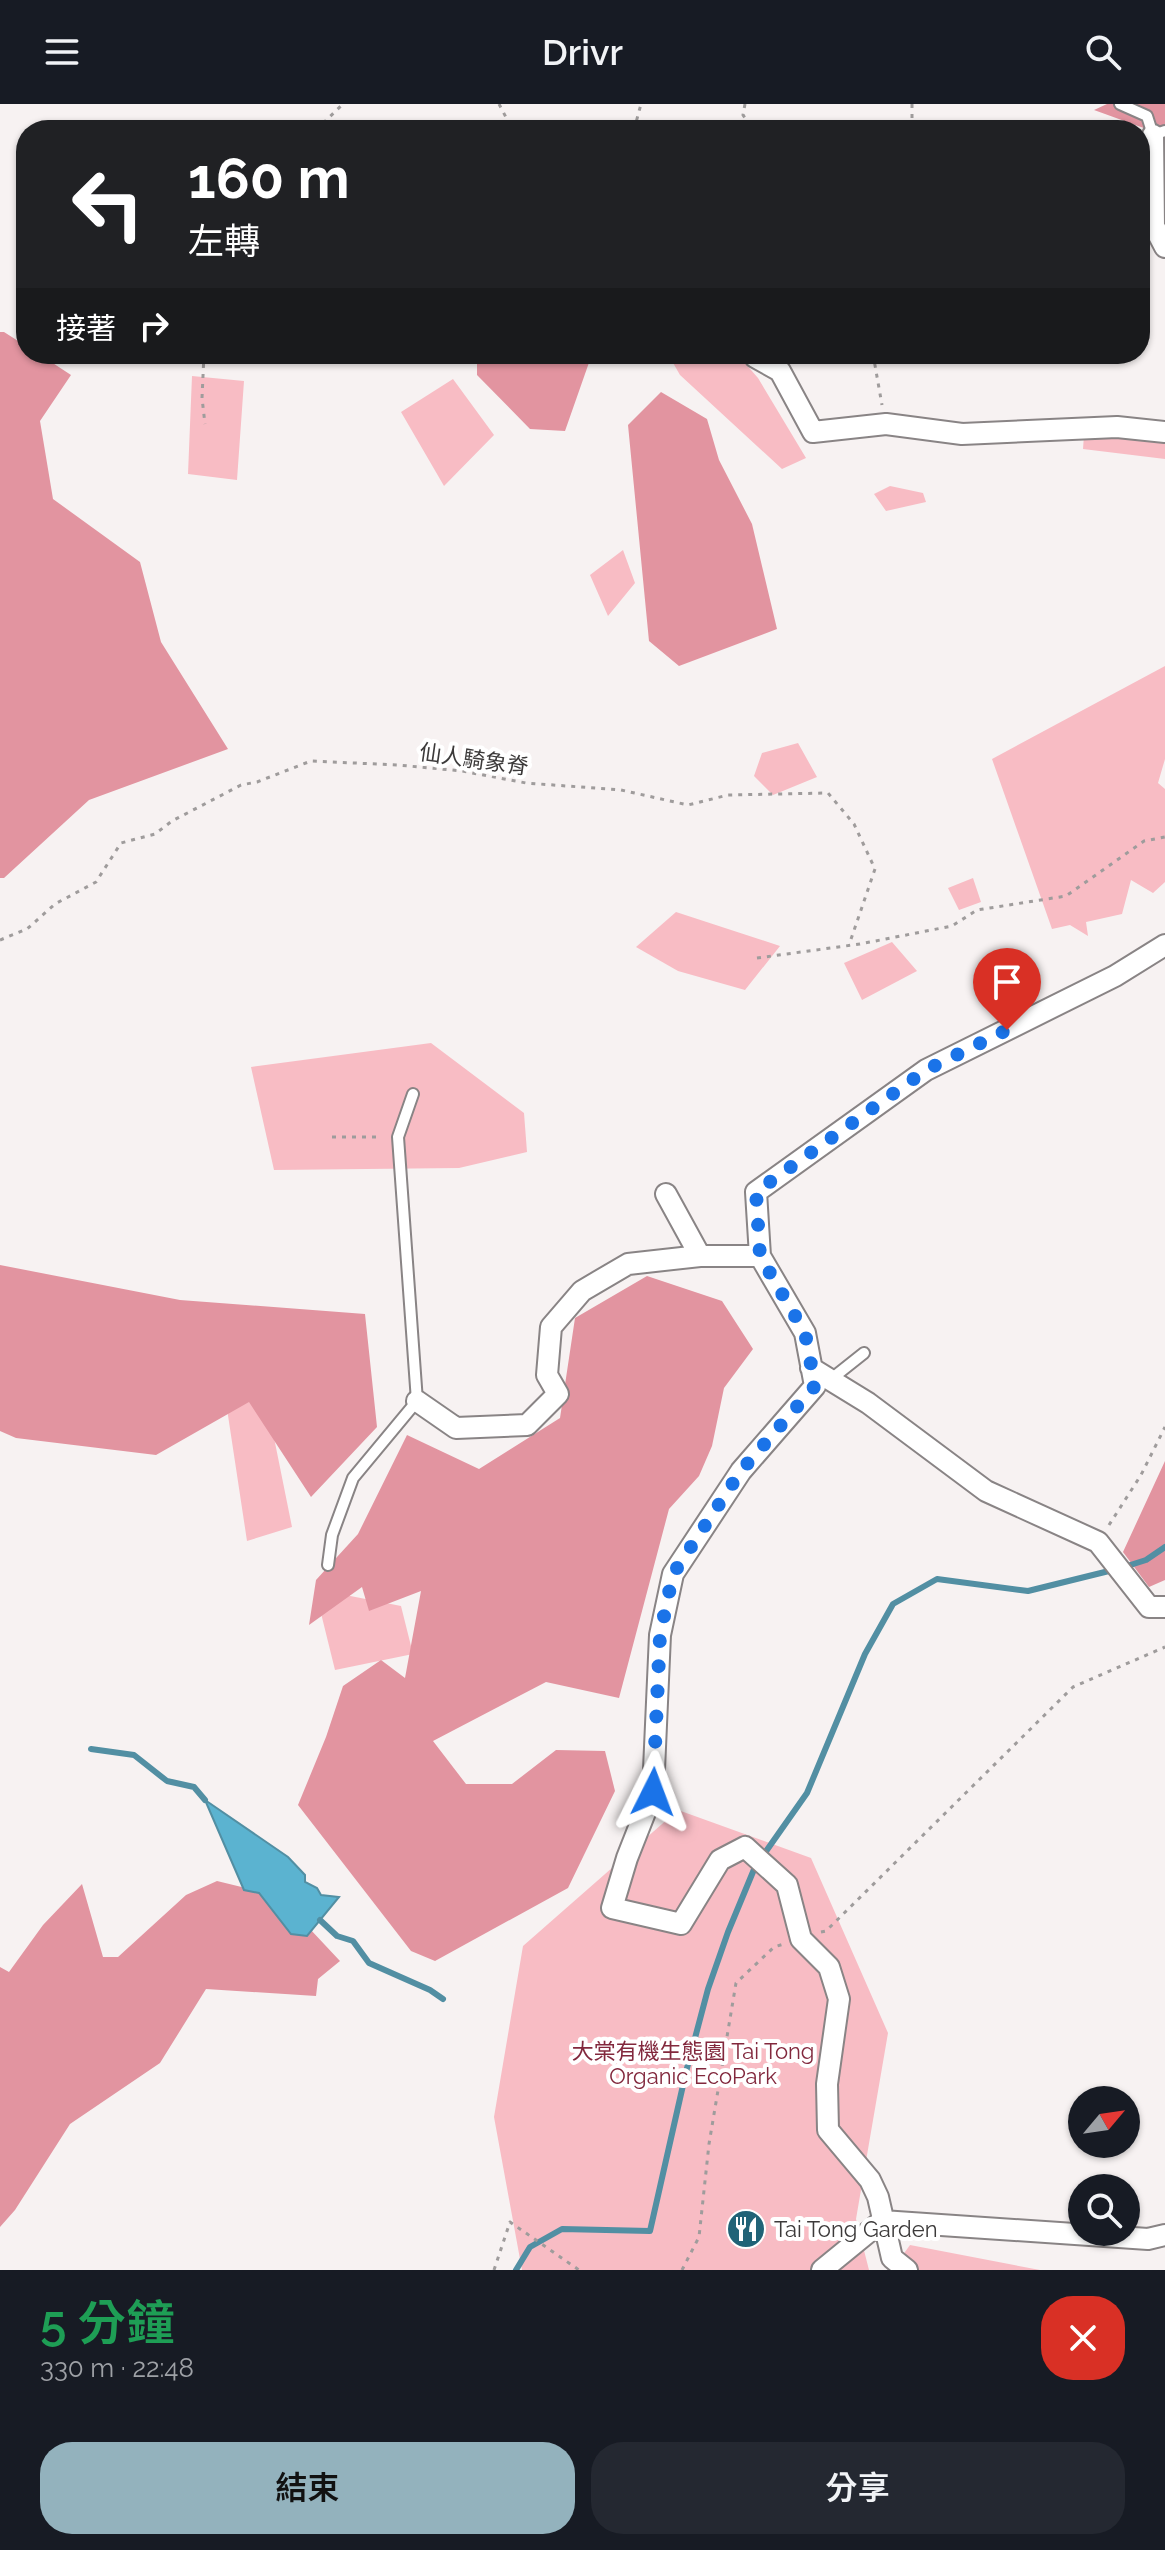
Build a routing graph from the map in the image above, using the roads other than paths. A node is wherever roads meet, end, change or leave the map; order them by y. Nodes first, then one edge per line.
1 (1120, 104) edge
2 (1150, 120) edge
3 (1159, 133) edge
4 (1165, 247) edge
5 (768, 364) edge
6 (1165, 432) edge
7 (1165, 945) edge
8 (413, 1094) dead end
9 (666, 1194) dead end
10 (700, 1256) junction
11 (760, 1256) junction
12 (864, 1353) dead end
13 (811, 1368) junction
14 (830, 1380) junction
15 (417, 1401) junction
16 (328, 1565) dead end
17 (1165, 1607) edge
18 (882, 2221) junction
19 (1165, 2235) edge
20 (822, 2270) edge
21 (907, 2270) edge

1 - 2 lane
3 - 4 street
5 - 6 street
7 - 11 street
8 - 15 lane
9 - 10 street
10 - 11 street
10 - 15 street
11 - 13 street
12 - 14 lane
13 - 14 street
13 - 18 street
14 - 17 street
15 - 16 lane
18 - 19 street
18 - 20 street
18 - 21 street

